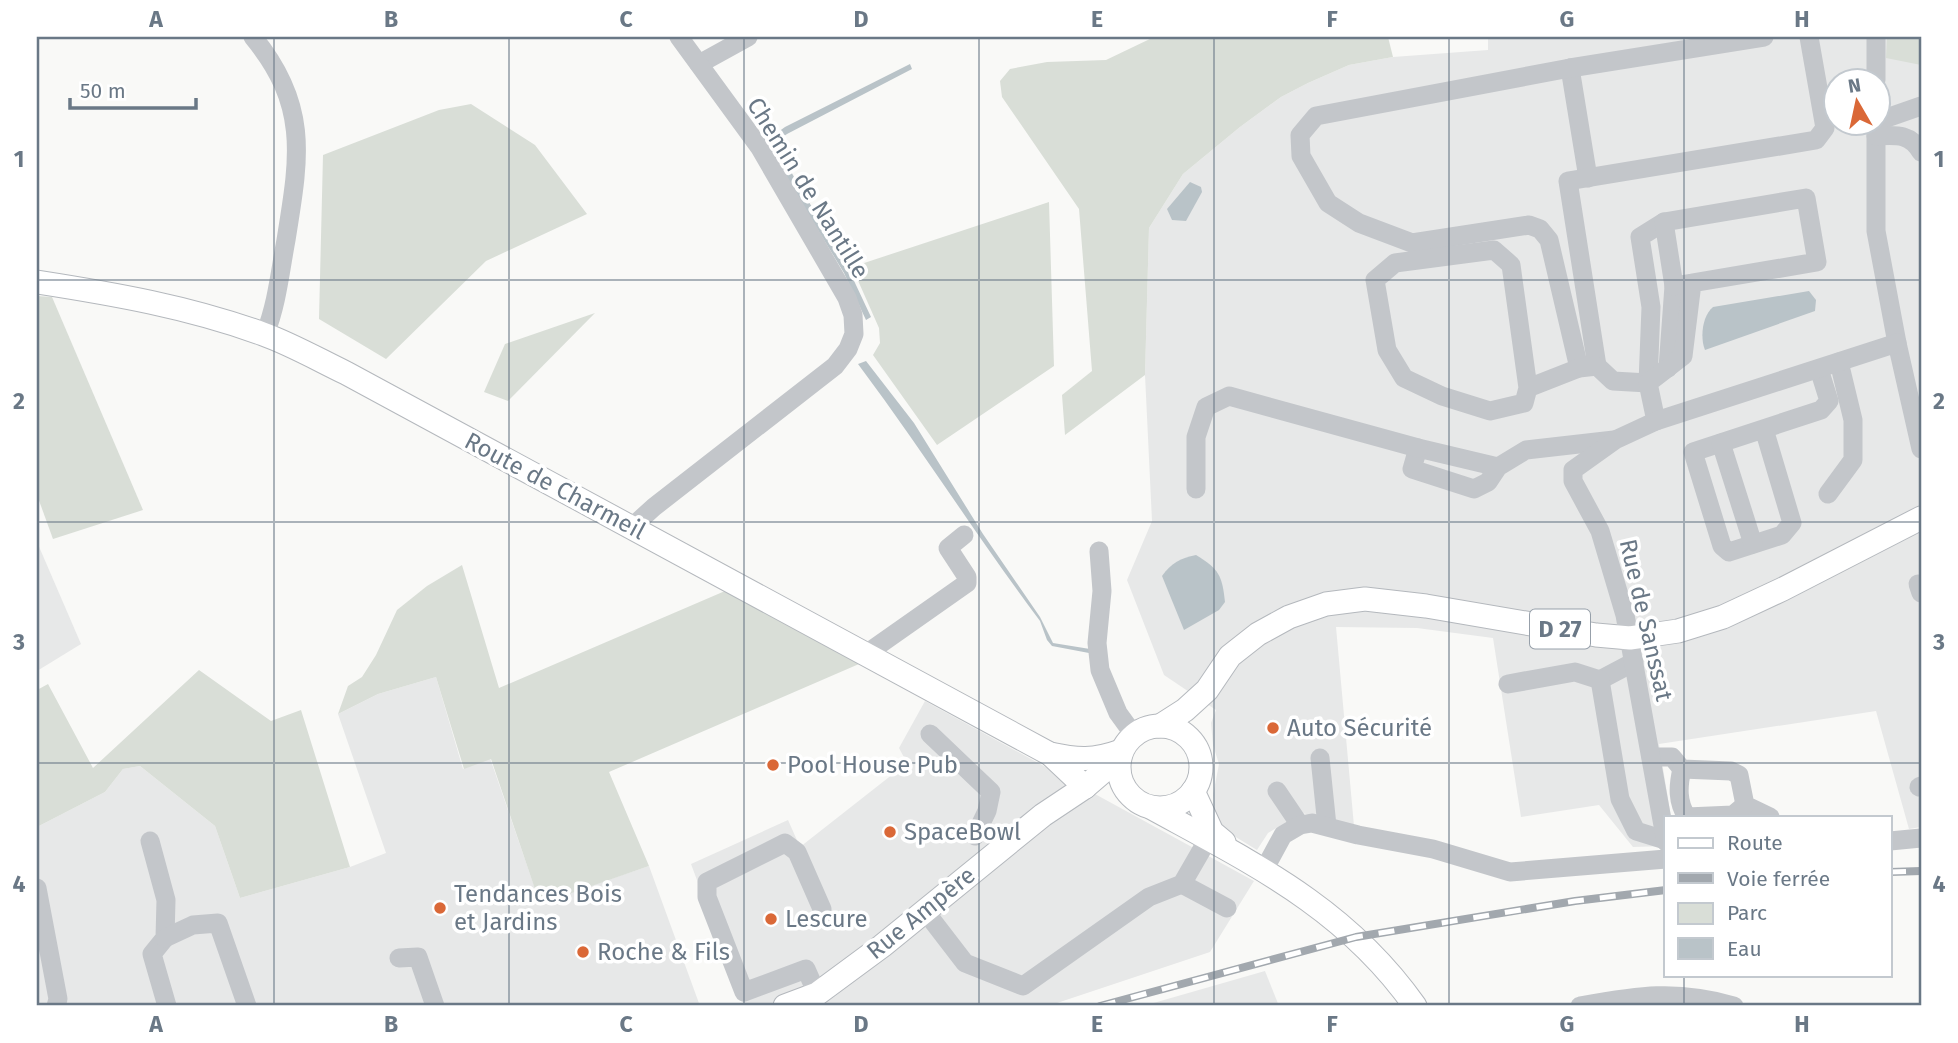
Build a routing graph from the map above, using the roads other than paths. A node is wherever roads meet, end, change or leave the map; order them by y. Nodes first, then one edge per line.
1 (253, 37) edge
2 (679, 37) edge
3 (748, 37) edge
4 (1764, 37) edge
5 (1809, 37) edge
6 (1876, 37) edge
7 (699, 64) junction
8 (1876, 66) edge
9 (1570, 68) junction
10 (1921, 106) edge
11 (1892, 119) edge
12 (1892, 131) edge
13 (1877, 136) edge
14 (1921, 152) edge
15 (1588, 178) junction
16 (1664, 222) junction
17 (37, 282) edge
18 (1683, 284) junction
19 (265, 334) junction
20 (1897, 343) junction
21 (1839, 362) junction
22 (1588, 367) junction
23 (1819, 369) junction
24 (1648, 383) junction
25 (1528, 387) junction
26 (1656, 421) junction
27 (1764, 429) junction
28 (1615, 440) junction
29 (1721, 443) junction
30 (1921, 449) edge
31 (1196, 489) dead end
32 (1828, 495) dead end
33 (1921, 518) edge
34 (632, 527) junction
35 (964, 535) dead end
36 (1753, 544) junction
37 (1099, 551) dead end
38 (1630, 638) junction
39 (866, 654) junction
40 (1634, 662) junction
41 (1600, 680) junction
42 (1508, 684) dead end
43 (1207, 690) junction
44 (1160, 726) junction
45 (930, 734) dead end
46 (1192, 741) junction
47 (1125, 748) junction
48 (1050, 754) junction
49 (1651, 757) junction
50 (1320, 758) dead end
51 (1682, 769) junction
52 (1085, 787) junction
53 (1193, 791) junction
54 (1277, 791) dead end
55 (1127, 792) junction
56 (1745, 805) junction
57 (1054, 807) junction
58 (1152, 808) junction
59 (1686, 816) edge
60 (1710, 816) edge
61 (1768, 816) edge
62 (1300, 825) junction
63 (1327, 826) junction
64 (1664, 830) edge
65 (1210, 835) junction
66 (975, 836) dead end
67 (1921, 838) edge
68 (1664, 840) edge
69 (150, 841) dead end
70 (1892, 841) edge
71 (1664, 859) edge
72 (1264, 870) junction
73 (1182, 884) junction
74 (37, 887) edge
75 (1227, 908) dead end
76 (822, 909) dead end
77 (925, 911) junction
78 (165, 938) junction
79 (399, 958) dead end
80 (817, 993) junction
81 (747, 999) edge
82 (56, 1006) edge
83 (167, 1006) edge
84 (247, 1006) edge
85 (435, 1006) edge
86 (785, 1006) edge
87 (1415, 1006) edge
88 (1580, 1006) edge
89 (1734, 1006) edge

1 - 19 street
2 - 7 street, Chemin de Nantille
3 - 7 street
4 - 9 street
5 - 15 street
6 - 8 street
7 - 34 street, Chemin de Nantille
9 - 15 street
9 - 22 street
10 - 11 street
12 - 14 street
13 - 20 street
15 - 22 street
16 - 18 street
16 - 18 street
16 - 24 street
17 - 19 main road, Route de Charmeil
18 - 24 street
19 - 34 main road, Route de Charmeil
20 - 21 street, Rue de Sanssat
20 - 30 street
21 - 23 street, Rue de Sanssat
21 - 32 street
22 - 24 street
22 - 25 street
23 - 26 street, Rue de Sanssat
23 - 27 street
24 - 26 street
25 - 25 street
26 - 28 street, Rue de Sanssat
27 - 29 street
27 - 36 street
28 - 31 street
28 - 38 street, Rue de Sanssat
29 - 36 street
29 - 36 street
33 - 38 main road, D 27
34 - 39 main road, Route de Charmeil
35 - 39 street
37 - 47 street
38 - 40 street, Rue de Sanssat
38 - 43 main road, D 27
39 - 48 main road, Route de Charmeil
40 - 41 street
40 - 49 street, Rue de Sanssat
41 - 42 street
41 - 68 street
43 - 44 main road, D 27
43 - 46 main road, D 27
44 - 46 main road
44 - 47 main road
45 - 66 street
46 - 53 main road
47 - 48 main road, Route de Charmeil
47 - 52 main road, Rue Ampère
47 - 55 main road
48 - 52 main road, Route de Charmeil
48 - 57 main road
49 - 51 street
49 - 64 street, Rue de Sanssat
50 - 63 street
51 - 56 street
51 - 59 street
52 - 55 main road
52 - 57 main road, Rue Ampère
53 - 58 main road
53 - 65 main road
54 - 62 street
55 - 58 main road
56 - 60 street
56 - 61 street
57 - 77 main road, Rue Ampère
58 - 65 main road
62 - 63 street
62 - 72 street
63 - 71 street
65 - 72 main road
65 - 73 street
67 - 70 street
69 - 78 street
72 - 87 main road
73 - 75 street
73 - 77 street
74 - 82 street
76 - 81 street
77 - 80 main road, Rue Ampère
78 - 83 street
78 - 84 street
79 - 85 street
80 - 81 street
80 - 86 main road, Rue Ampère
88 - 89 street

